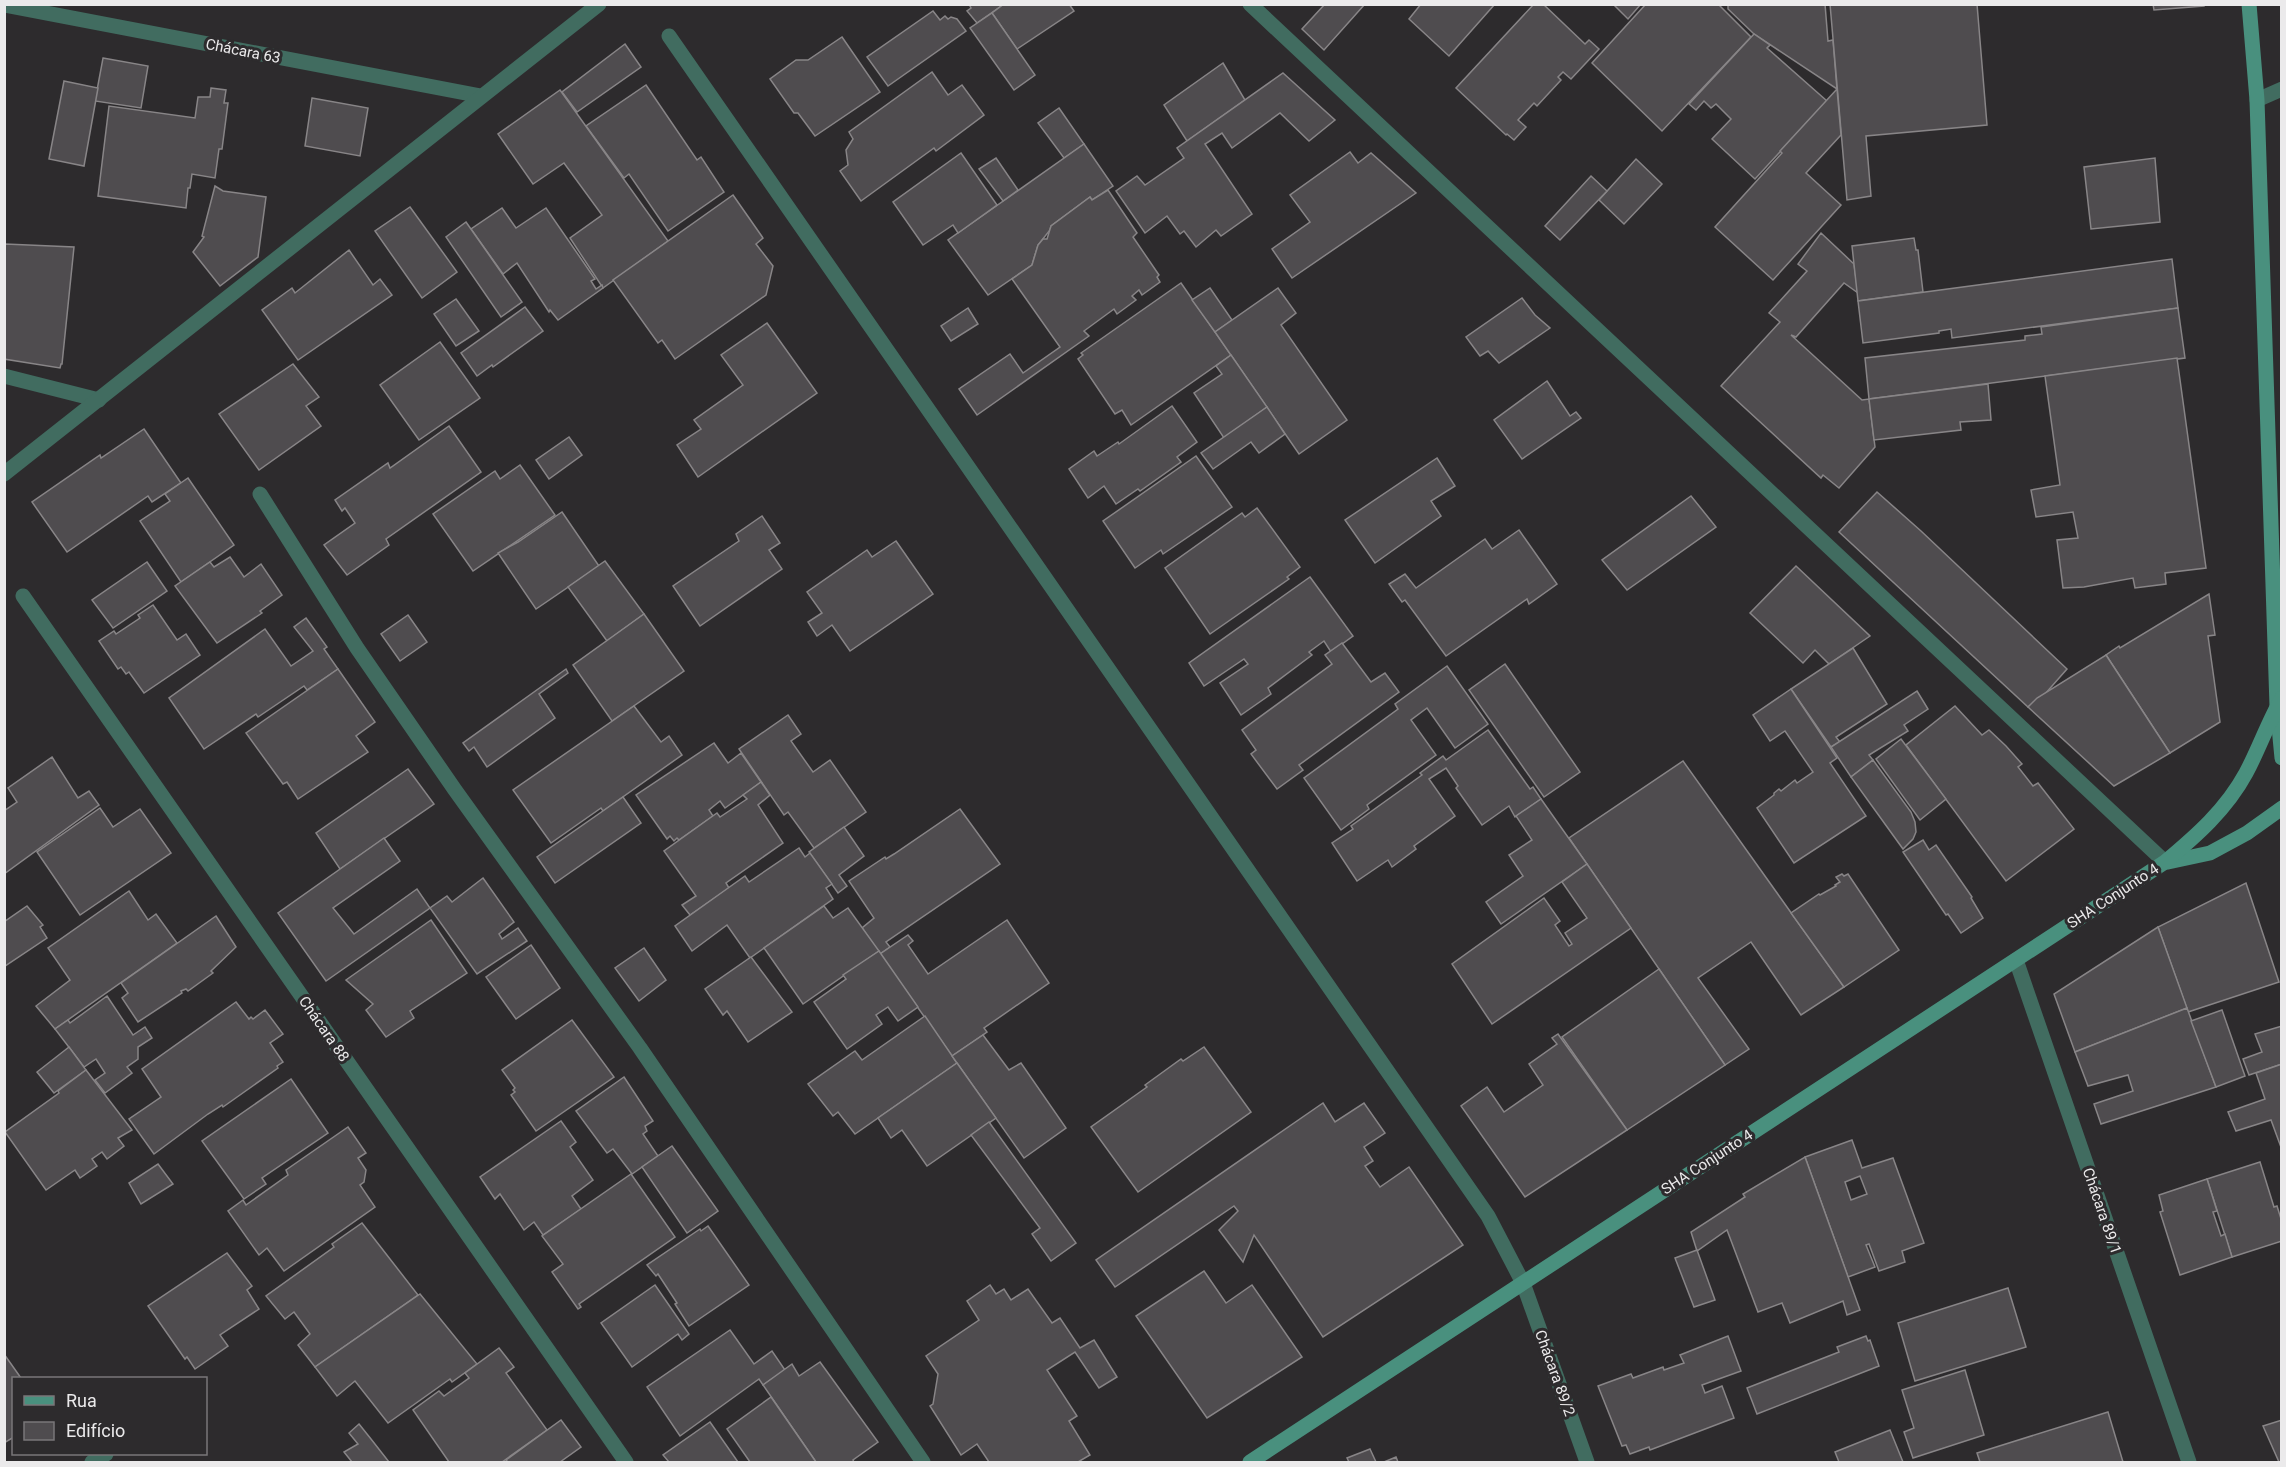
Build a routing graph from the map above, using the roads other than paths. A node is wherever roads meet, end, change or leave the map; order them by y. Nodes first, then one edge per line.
1 (599, 4) edge
2 (1250, 4) edge
3 (2248, 4) edge
4 (4, 5) edge
5 (669, 36) dead end
6 (2282, 89) edge
7 (481, 96) junction
8 (2257, 100) junction
9 (4, 376) edge
10 (99, 400) junction
11 (4, 474) edge
12 (260, 494) dead end
13 (2273, 545) junction
14 (2282, 559) edge
15 (23, 596) dead end
16 (2280, 704) edge
17 (2282, 758) edge
18 (2282, 808) edge
19 (2164, 862) junction
20 (2016, 960) junction
21 (1523, 1283) junction
22 (626, 1462) edge
23 (923, 1462) edge
24 (1250, 1462) edge
25 (1587, 1462) edge
26 (2189, 1462) edge

1 - 7 street
2 - 19 street
3 - 8 street
4 - 7 street, Chácara 63
5 - 21 street, Chácara 89/2
6 - 8 street
7 - 10 street
8 - 13 street
9 - 10 street
10 - 11 street
12 - 23 street
13 - 14 street
13 - 16 street
15 - 22 street, Chácara 88
16 - 17 street
16 - 19 street, SHA Conjunto 4
18 - 19 street, SHA Conjunto 4
19 - 20 street, SHA Conjunto 4
20 - 21 street, SHA Conjunto 4
20 - 26 street, Chácara 89/1
21 - 24 street, SHA Conjunto 4
21 - 25 street, Chácara 89/2

